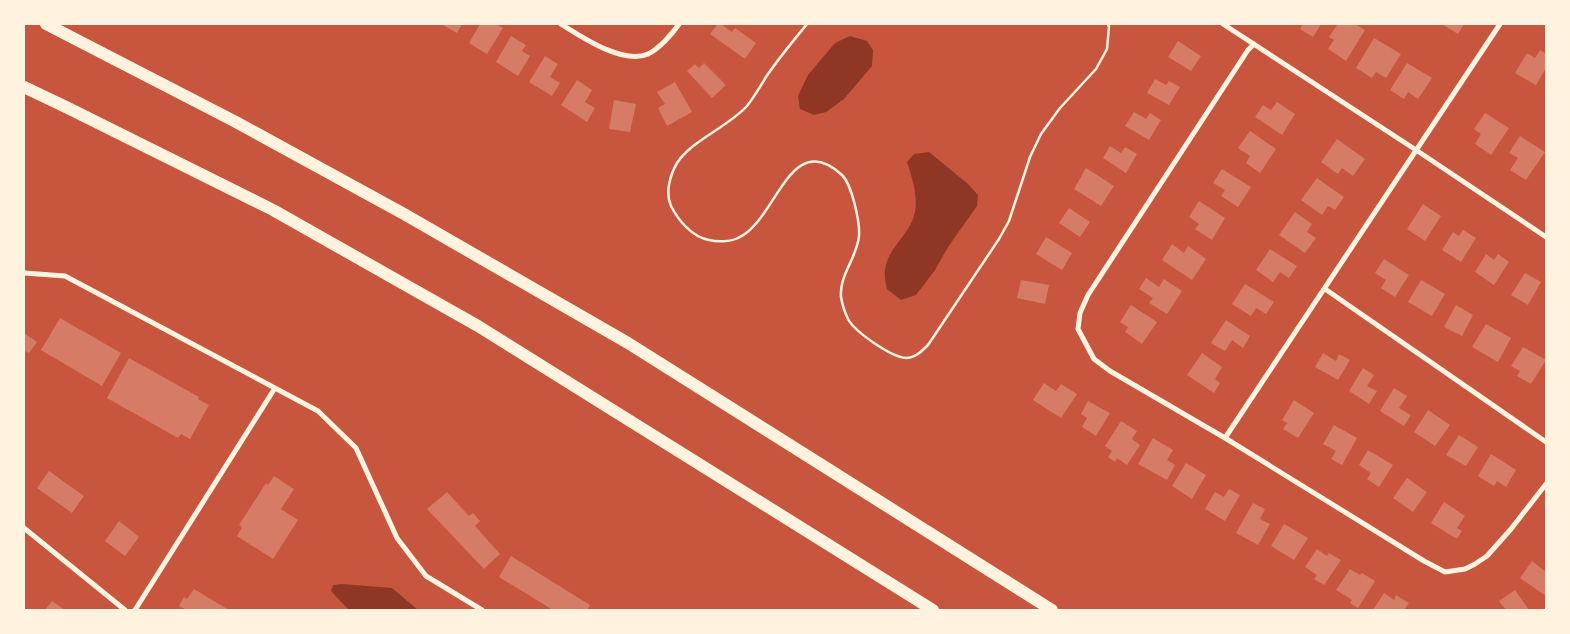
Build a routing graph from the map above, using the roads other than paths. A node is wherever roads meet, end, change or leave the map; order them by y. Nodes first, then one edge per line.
1 (46, 24) edge
2 (562, 24) edge
3 (679, 24) edge
4 (1223, 24) edge
5 (1500, 24) edge
6 (1254, 44) junction
7 (24, 87) edge
8 (1416, 150) junction
9 (1546, 237) edge
10 (24, 273) edge
11 (1325, 289) junction
12 (276, 388) junction
13 (1225, 438) junction
14 (1546, 442) edge
15 (1546, 484) edge
16 (24, 528) edge
17 (126, 610) edge
18 (135, 610) edge
19 (482, 610) edge
20 (933, 610) edge
21 (1052, 610) edge

1 - 21 highway
2 - 3 street
4 - 6 street
5 - 8 street
6 - 8 street
6 - 13 street
7 - 20 highway
8 - 9 street
8 - 11 street
10 - 12 street
11 - 13 street
11 - 14 street
12 - 18 street
12 - 19 street
13 - 15 street
16 - 17 street

